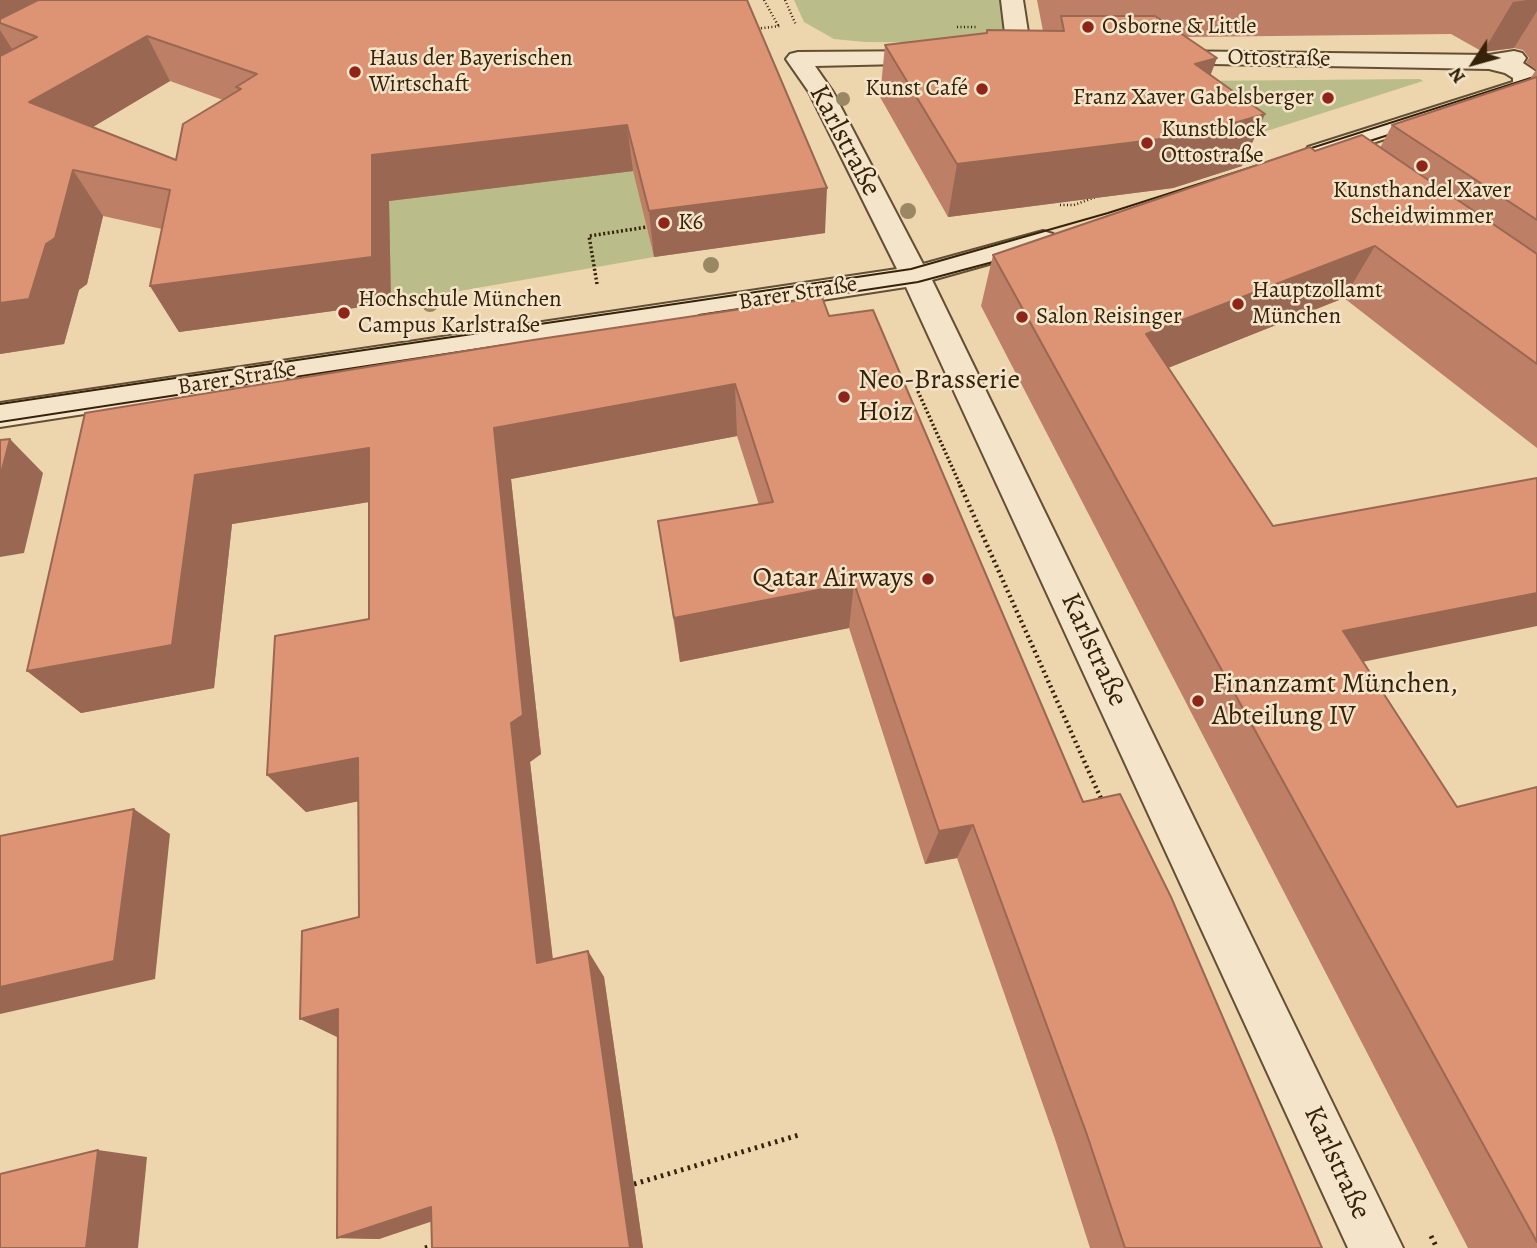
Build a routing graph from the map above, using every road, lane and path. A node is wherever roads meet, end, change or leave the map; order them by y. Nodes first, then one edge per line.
1 (1012, 0) edge
2 (1537, 55) edge
3 (957, 58) edge
4 (1046, 58) edge
5 (1140, 58) edge
6 (1489, 62) junction
7 (1339, 175) edge
8 (1100, 196) edge
9 (1055, 205) edge
10 (647, 227) edge
11 (1065, 234) edge
12 (914, 276) junction
13 (599, 293) dead end
14 (914, 383) dead end
15 (0, 415) edge
16 (1109, 815) edge
17 (799, 1135) dead end
18 (634, 1184) dead end
19 (451, 1241) edge
20 (425, 1248) edge
21 (1376, 1248) edge

1 - 4 street
2 - 6 street, Ottostraße
3 - 12 street, Karlstraße
5 - 6 street, Ottostraße
6 - 7 street
8 - 9 path
10 - 13 path
11 - 12 street, Barer Straße
12 - 15 street, Barer Straße
12 - 21 street, Karlstraße
14 - 16 path
17 - 18 path
19 - 20 path

